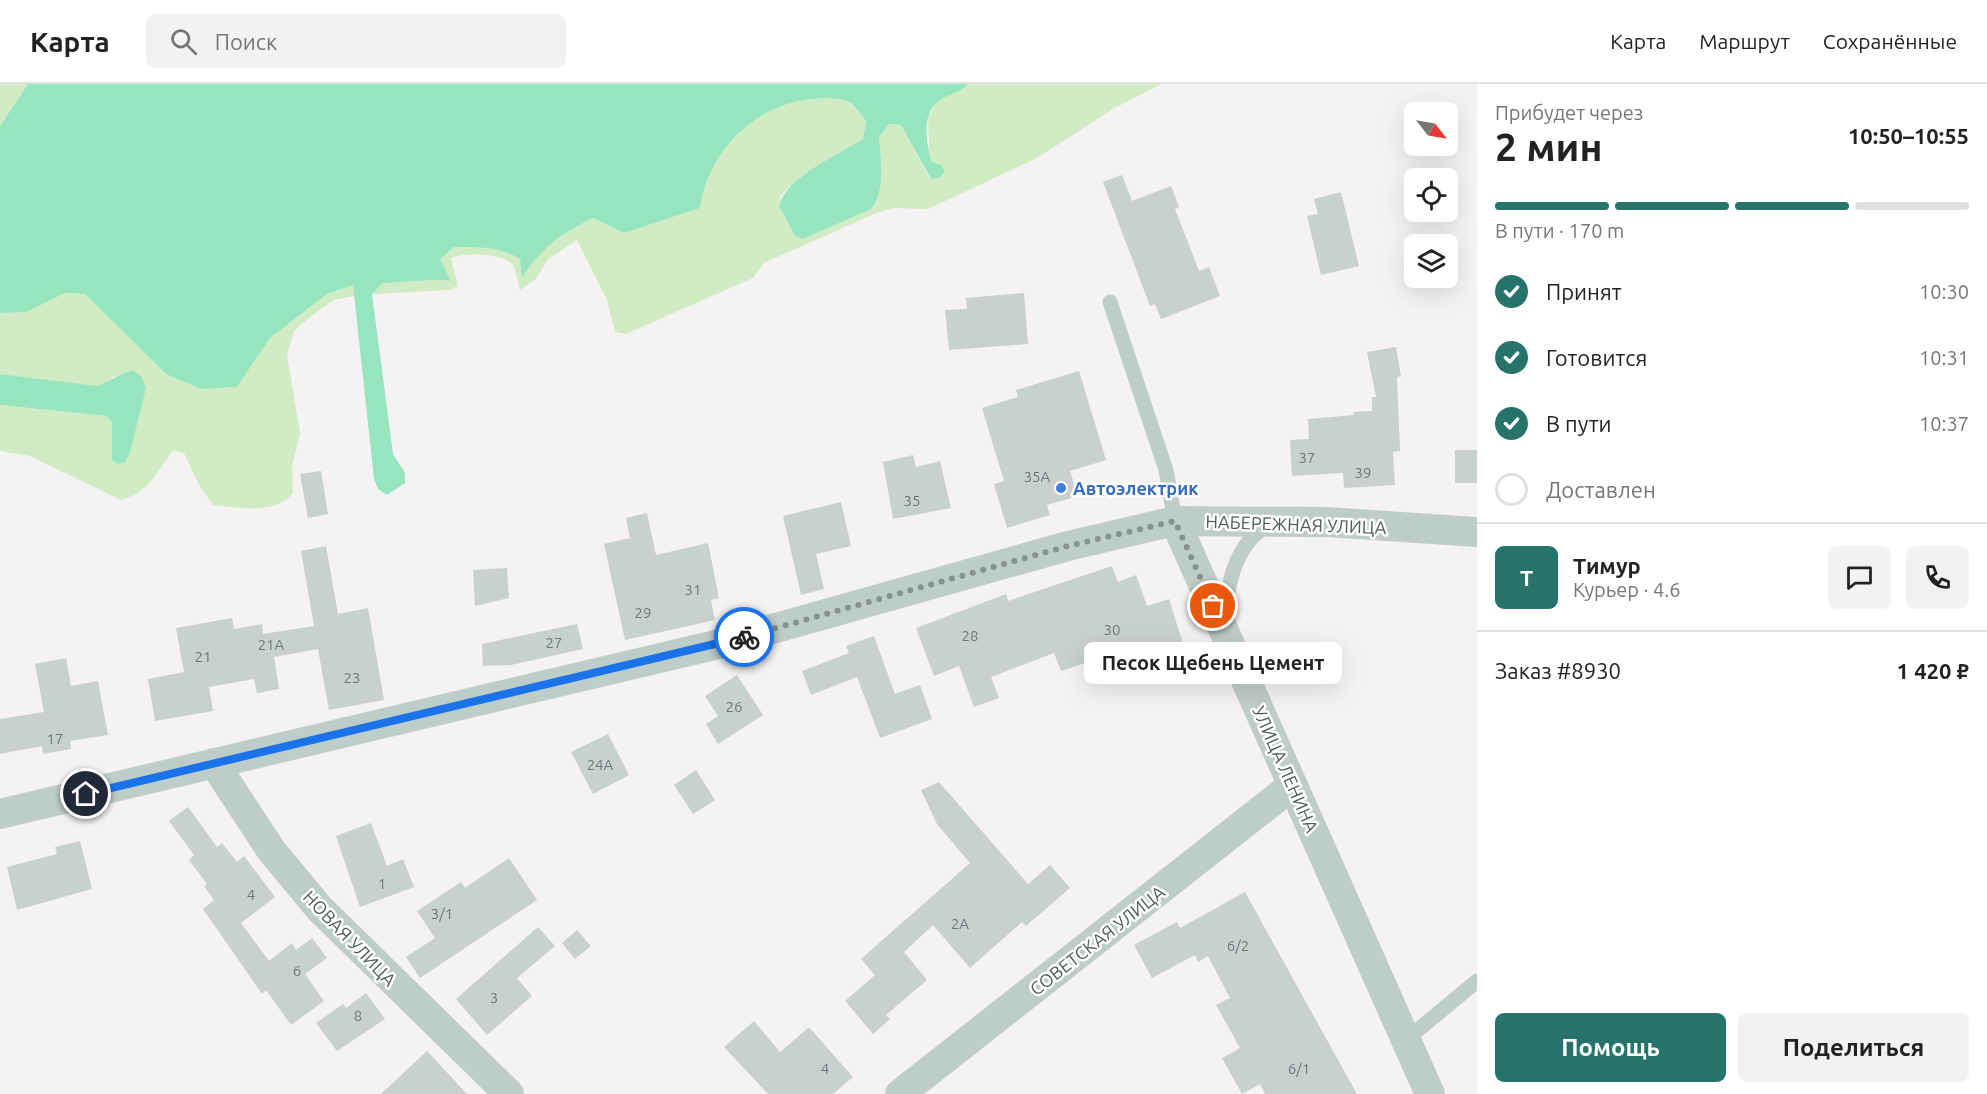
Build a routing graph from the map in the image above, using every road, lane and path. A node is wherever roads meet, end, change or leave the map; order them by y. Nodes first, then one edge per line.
1 (1110, 302) dead end
2 (1175, 521) junction
3 (1273, 522) junction
4 (1477, 532) edge
5 (1223, 627) junction
6 (214, 763) junction
7 (1293, 786) junction
8 (0, 814) edge
9 (1477, 981) edge
10 (1407, 1039) junction
11 (509, 1094) edge
12 (900, 1094) edge
13 (1430, 1094) edge

1 - 2 lane, УЛИЦА ЛЕНИНА
2 - 3 street, НАБЕРЕЖНАЯ УЛИЦА
2 - 5 street, УЛИЦА ЛЕНИНА
2 - 6 street, НАБЕРЕЖНАЯ УЛИЦА
3 - 4 street, НАБЕРЕЖНАЯ УЛИЦА
3 - 5 lane
5 - 7 street, УЛИЦА ЛЕНИНА
6 - 8 street, НАБЕРЕЖНАЯ УЛИЦА
6 - 11 street, НОВАЯ УЛИЦА
7 - 10 street, УЛИЦА ЛЕНИНА
7 - 12 street, СОВЕТСКАЯ УЛИЦА
9 - 10 lane
10 - 13 street, УЛИЦА ЛЕНИНА

